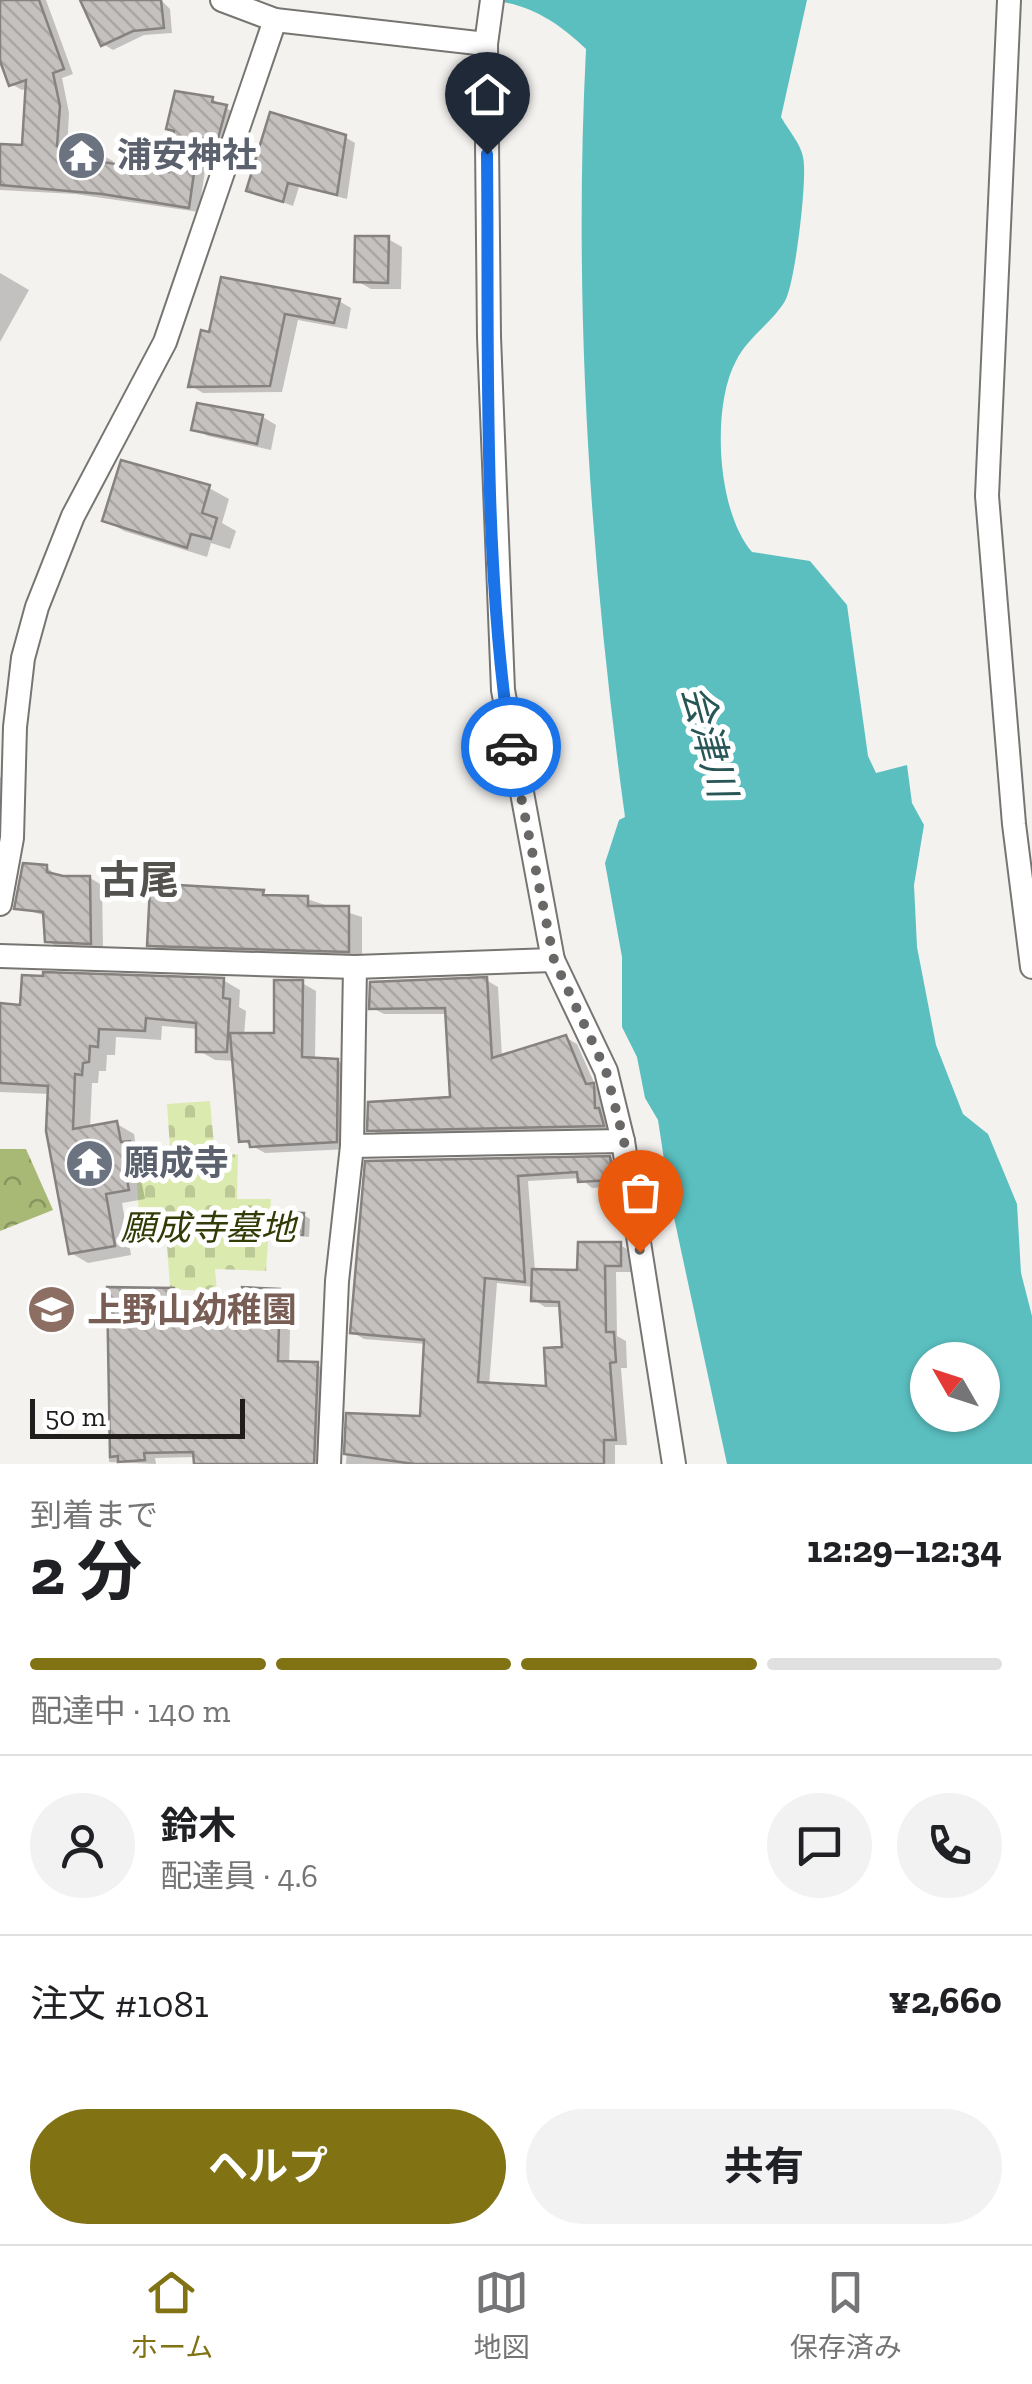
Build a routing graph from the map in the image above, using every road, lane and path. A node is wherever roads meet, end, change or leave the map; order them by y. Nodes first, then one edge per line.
1 (222, 0) edge
2 (492, 0) edge
3 (1009, 0) edge
4 (275, 20) junction
5 (486, 44) junction
6 (0, 904) edge
7 (0, 956) edge
8 (554, 960) junction
9 (1032, 967) edge
10 (356, 968) junction
11 (624, 1141) junction
12 (352, 1146) junction
13 (329, 1464) edge
14 (674, 1464) edge

1 - 4 street
2 - 5 street
3 - 9 street
4 - 5 street
4 - 6 street
5 - 8 street
7 - 10 street
8 - 10 street
8 - 11 street
10 - 12 street
11 - 12 street
11 - 14 street
12 - 13 street

